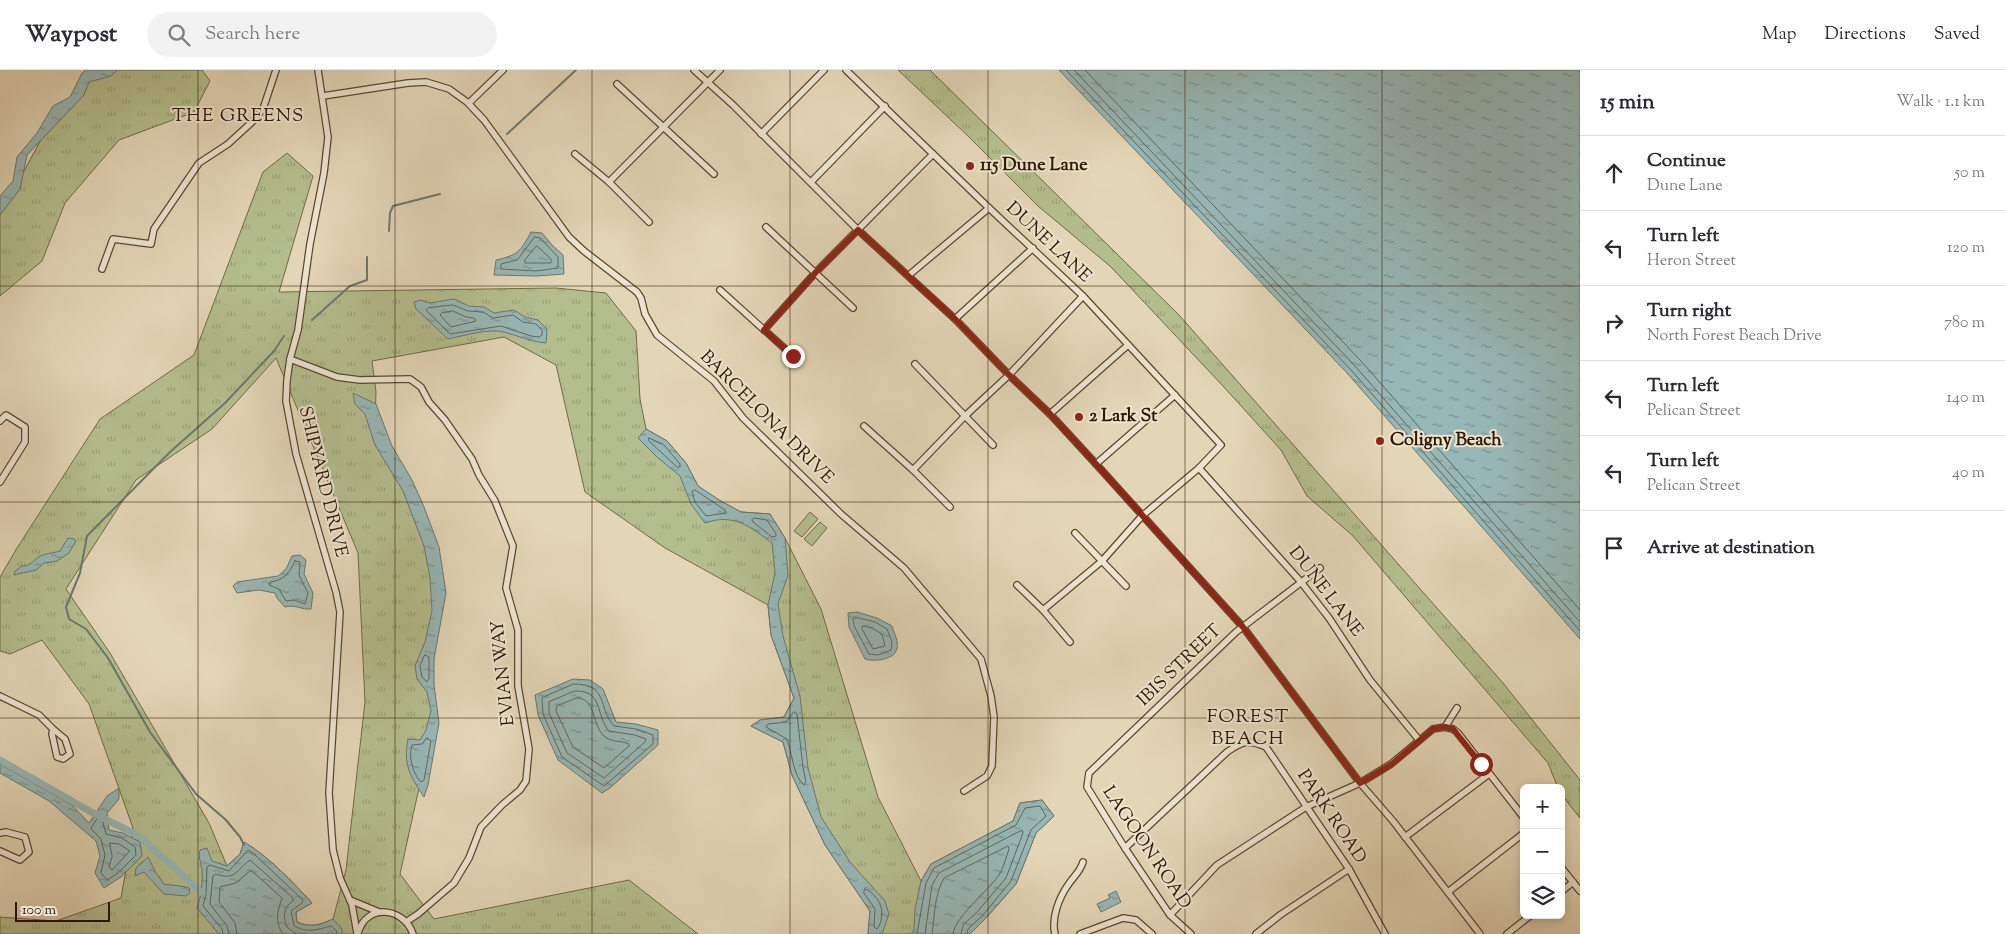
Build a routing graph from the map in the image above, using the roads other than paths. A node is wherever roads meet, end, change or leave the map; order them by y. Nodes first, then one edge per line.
1 (276, 70) edge
2 (318, 70) edge
3 (503, 70) edge
4 (694, 70) edge
5 (720, 70) edge
6 (824, 70) edge
7 (846, 70) edge
8 (708, 82) junction
9 (617, 84) dead end
10 (323, 96) junction
11 (469, 103) junction
12 (885, 106) junction
13 (664, 128) junction
14 (761, 134) junction
15 (574, 154) dead end
16 (933, 154) junction
17 (714, 174) dead end
18 (609, 182) junction
19 (811, 182) junction
20 (989, 208) junction
21 (649, 222) dead end
22 (766, 227) dead end
23 (858, 230) junction
24 (1033, 248) junction
25 (102, 269) dead end
26 (816, 272) junction
27 (909, 275) junction
28 (720, 290) dead end
29 (1083, 296) junction
30 (853, 308) dead end
31 (955, 319) junction
32 (764, 330) junction
33 (1128, 345) junction
34 (793, 356) dead end
35 (290, 359) junction
36 (915, 364) dead end
37 (1009, 375) junction
38 (1175, 395) junction
39 (1050, 414) junction
40 (965, 416) junction
41 (0, 421) edge
42 (864, 426) dead end
43 (993, 445) dead end
44 (1096, 464) junction
45 (1199, 468) junction
46 (913, 470) junction
47 (0, 482) edge
48 (950, 507) dead end
49 (1142, 516) junction
50 (1075, 533) dead end
51 (1102, 560) junction
52 (1320, 568) dead end
53 (1301, 582) junction
54 (1017, 585) dead end
55 (1126, 586) dead end
56 (1043, 610) junction
57 (1243, 627) junction
58 (1070, 642) dead end
59 (0, 696) edge
60 (1457, 708) dead end
61 (1445, 727) junction
62 (53, 729) junction
63 (1419, 740) junction
64 (1089, 773) joint
65 (1489, 774) junction
66 (1360, 783) junction
67 (964, 791) dead end
68 (1306, 807) junction
69 (1520, 813) edge
70 (0, 833) edge
71 (1520, 836) edge
72 (1405, 837) junction
73 (1125, 848) junction
74 (0, 851) edge
75 (1083, 862) dead end
76 (1349, 869) junction
77 (1565, 871) edge
78 (1573, 882) junction
79 (1565, 889) edge
80 (1580, 891) edge
81 (1448, 892) junction
82 (350, 900) junction
83 (379, 912) junction
84 (1170, 915) junction
85 (1526, 919) edge
86 (406, 922) junction
87 (357, 934) edge
88 (412, 934) edge
89 (1055, 934) edge
90 (1080, 934) edge
91 (1152, 934) edge
92 (1191, 934) edge
93 (1256, 934) edge
94 (1384, 934) edge
95 (1480, 934) edge
96 (1507, 934) edge

1 - 25 street
2 - 10 street, SHIPYARD DRIVE
3 - 11 street
4 - 8 street
5 - 8 street
6 - 14 street
7 - 12 street, DUNE LANE
8 - 13 street
8 - 14 street
9 - 13 street
10 - 11 street, BARCELONA DRIVE
10 - 35 street, SHIPYARD DRIVE
11 - 67 street, BARCELONA DRIVE
12 - 16 street, DUNE LANE
12 - 19 street
13 - 17 street
13 - 18 street
14 - 19 street
15 - 18 street
16 - 20 street, DUNE LANE
16 - 23 street
18 - 21 street
19 - 23 street
20 - 24 street, DUNE LANE
20 - 27 street
22 - 26 street
23 - 26 street
23 - 27 street
24 - 29 street, DUNE LANE
24 - 31 street
26 - 30 street
26 - 32 street
27 - 31 street
28 - 32 street
29 - 33 street, DUNE LANE
29 - 37 street
31 - 37 street
32 - 34 street
33 - 38 street, DUNE LANE
33 - 39 street
35 - 82 street, SHIPYARD DRIVE
35 - 86 street, EVIAN WAY
36 - 40 street
37 - 39 street
37 - 40 street
38 - 44 street
38 - 45 street, DUNE LANE
39 - 44 street
40 - 43 street
40 - 46 street
41 - 47 street
42 - 46 street
44 - 49 street
45 - 49 street
45 - 53 street, DUNE LANE
46 - 48 street
49 - 51 street
49 - 57 street
50 - 51 street
51 - 55 street
51 - 56 street
52 - 53 street, IBIS STREET
53 - 57 street, IBIS STREET
53 - 63 street, DUNE LANE
54 - 56 street
56 - 58 street
57 - 64 street, IBIS STREET
57 - 66 street
59 - 62 street
60 - 61 street
61 - 63 street
61 - 65 street
62 - 62 street
63 - 66 street
64 - 73 street, LAGOON ROAD
65 - 69 street
65 - 72 street
66 - 68 street
66 - 72 street
68 - 73 street, PARK ROAD
68 - 76 street, PARK ROAD
68 - 84 street
70 - 74 street
71 - 81 street
72 - 81 street
73 - 84 street, LAGOON ROAD
75 - 89 street
76 - 93 street
76 - 94 street, PARK ROAD
77 - 78 street
78 - 79 street
78 - 80 street
81 - 95 street
82 - 83 street
82 - 87 street, SHIPYARD DRIVE
83 - 86 street
83 - 87 street
84 - 92 street, LAGOON ROAD
85 - 96 street
86 - 88 street
90 - 91 street

